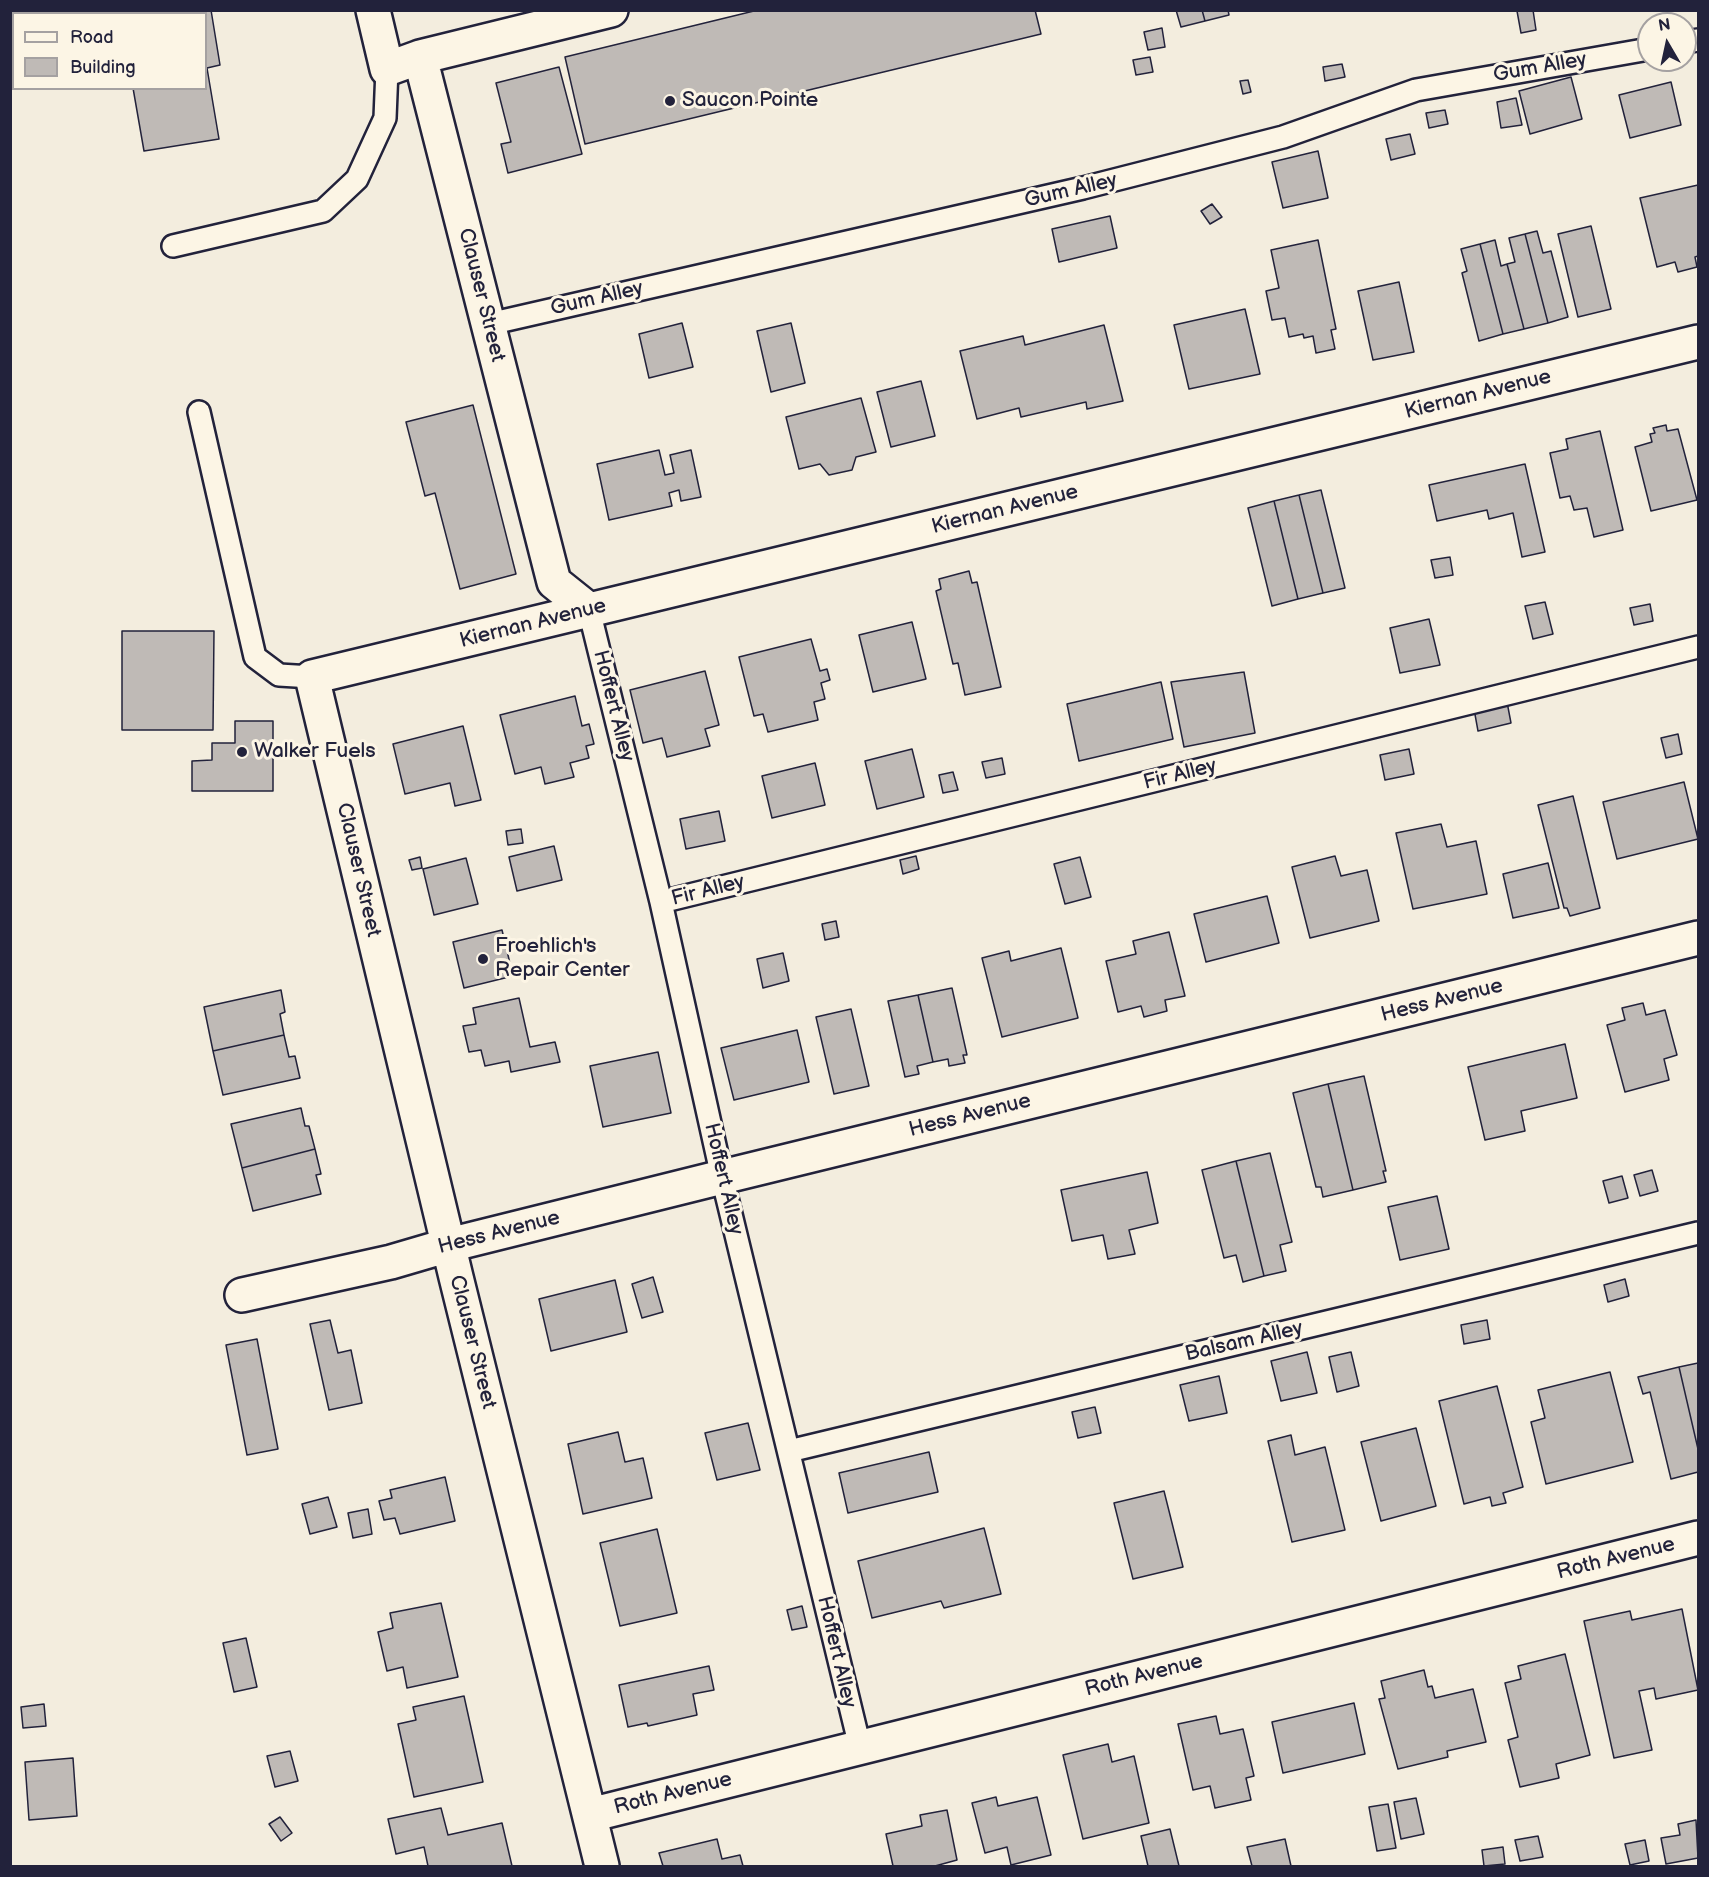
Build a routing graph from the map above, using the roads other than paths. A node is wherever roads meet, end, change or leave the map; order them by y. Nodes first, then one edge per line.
1 (373, 10) edge
2 (611, 10) edge
3 (1637, 50) edge
4 (420, 57) junction
5 (387, 69) junction
6 (173, 246) dead end
7 (489, 324) junction
8 (1698, 342) edge
9 (199, 412) dead end
10 (589, 610) junction
11 (1698, 647) edge
12 (312, 677) junction
13 (661, 902) junction
14 (1698, 938) edge
15 (722, 1177) junction
16 (1698, 1233) edge
17 (448, 1245) junction
18 (242, 1294) dead end
19 (789, 1451) junction
20 (1698, 1538) edge
21 (860, 1747) junction
22 (590, 1815) junction
23 (602, 1866) edge

1 - 5 street
2 - 4 street
3 - 7 lane, Gum Alley
4 - 5 street
4 - 7 street, Clauser Street
5 - 6 lane
7 - 10 street, Clauser Street
8 - 10 street, Kiernan Avenue
9 - 12 lane
10 - 12 street, Kiernan Avenue
10 - 13 lane, Hoffert Alley
11 - 13 lane, Fir Alley
12 - 17 street, Clauser Street
13 - 15 lane, Hoffert Alley
14 - 15 street, Hess Avenue
15 - 17 street, Hess Avenue
15 - 19 lane, Hoffert Alley
16 - 19 lane, Balsam Alley
17 - 18 street, Hess Avenue
17 - 22 street, Clauser Street
19 - 21 lane, Hoffert Alley
20 - 21 street, Roth Avenue
21 - 22 street, Roth Avenue
22 - 23 street, Clauser Street

